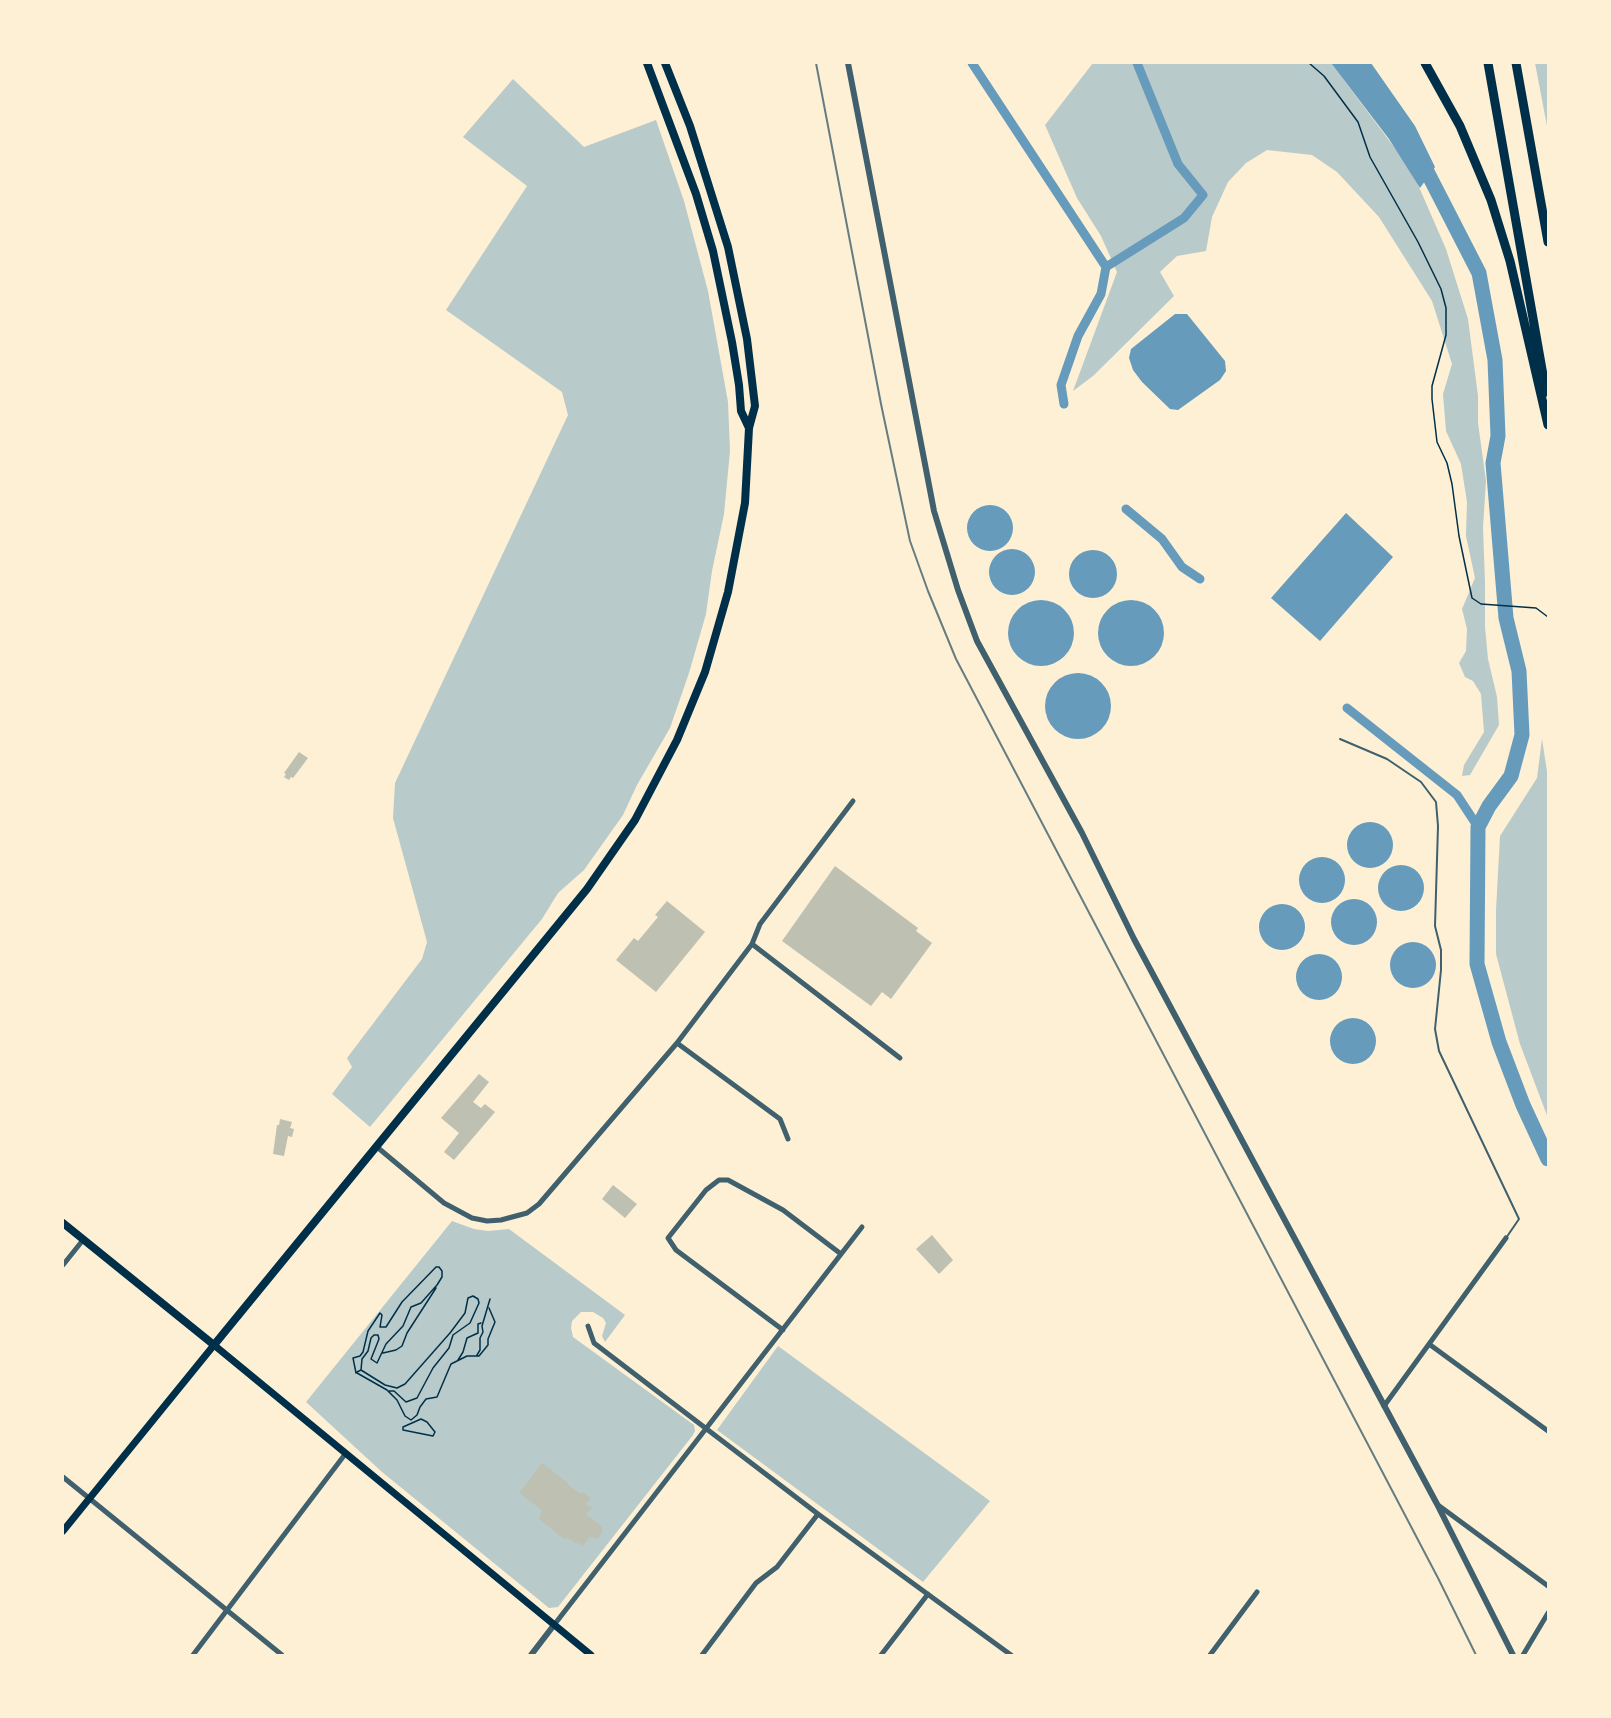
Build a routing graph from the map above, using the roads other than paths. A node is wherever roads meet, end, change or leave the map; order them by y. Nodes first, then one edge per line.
1 (647, 63) edge
2 (665, 63) edge
3 (848, 63) edge
4 (1425, 63) edge
5 (1488, 63) edge
6 (1516, 63) edge
7 (1535, 167) junction
8 (1548, 216) edge
9 (1548, 242) edge
10 (1548, 404) edge
11 (1548, 425) edge
12 (749, 428) junction
13 (1340, 739) dead end
14 (853, 801) dead end
15 (752, 944) junction
16 (677, 1043) junction
17 (900, 1058) dead end
18 (788, 1139) dead end
19 (376, 1148) junction
20 (63, 1223) edge
21 (862, 1227) dead end
22 (1506, 1238) joint
23 (83, 1240) junction
24 (842, 1254) junction
25 (63, 1265) edge
26 (588, 1326) dead end
27 (783, 1330) junction
28 (1429, 1344) junction
29 (214, 1345) junction
30 (1384, 1406) junction
31 (707, 1429) junction
32 (1548, 1431) edge
33 (345, 1453) junction
34 (63, 1477) edge
35 (89, 1498) junction
36 (1437, 1504) junction
37 (818, 1514) junction
38 (63, 1530) edge
39 (1548, 1586) edge
40 (1257, 1592) dead end
41 (928, 1594) junction
42 (227, 1610) junction
43 (1548, 1612) edge
44 (554, 1625) junction
45 (193, 1655) edge
46 (282, 1655) edge
47 (531, 1655) edge
48 (591, 1655) edge
49 (702, 1655) edge
50 (881, 1655) edge
51 (1011, 1655) edge
52 (1210, 1655) edge
53 (1514, 1655) edge
54 (1523, 1655) edge

1 - 12 main road
2 - 12 main road
3 - 30 street
4 - 11 highway
5 - 10 highway
6 - 7 highway
7 - 8 highway
7 - 9 highway
12 - 19 main road
13 - 22 lane
14 - 15 street
15 - 16 street
15 - 17 street
16 - 18 street
16 - 19 street
19 - 29 main road
20 - 23 main road
21 - 24 street
22 - 28 street
23 - 25 street
23 - 29 main road
24 - 27 street
24 - 27 street
26 - 31 street
27 - 31 street
28 - 30 street
28 - 32 street
29 - 33 main road
29 - 35 main road
30 - 36 street
31 - 37 street
31 - 44 street
33 - 42 street
33 - 44 main road
34 - 35 street
35 - 38 main road
35 - 42 street
36 - 39 street
36 - 53 street
37 - 41 street
37 - 49 street
40 - 52 street
41 - 50 street
41 - 51 street
42 - 45 street
42 - 46 street
43 - 54 street
44 - 47 street
44 - 48 main road

